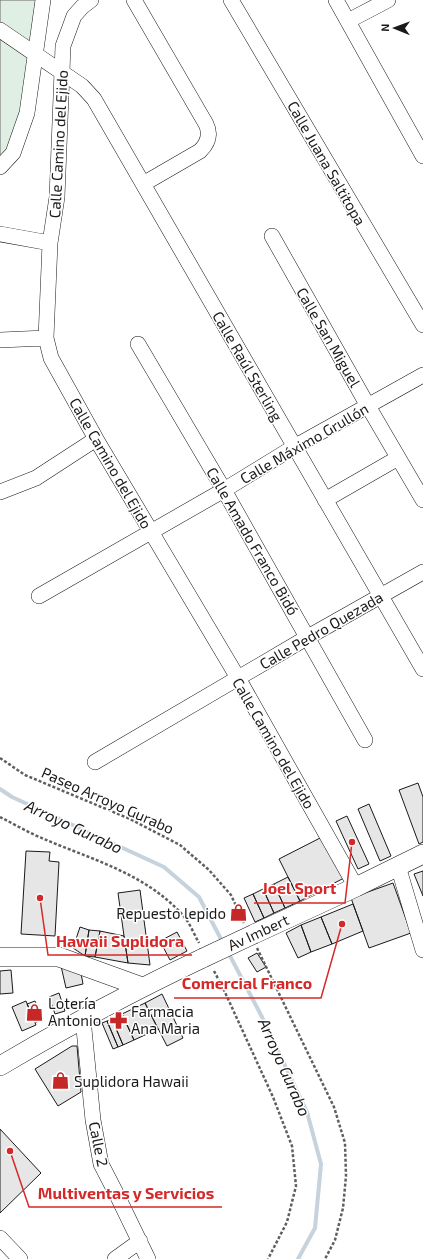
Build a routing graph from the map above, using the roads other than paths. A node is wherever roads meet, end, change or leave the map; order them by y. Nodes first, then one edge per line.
1 (43, 0) edge
2 (91, 0) edge
3 (134, 0) edge
4 (232, 0) edge
5 (336, 0) edge
6 (388, 0) edge
7 (348, 21) junction
8 (0, 30) edge
9 (35, 54) junction
10 (62, 72) junction
11 (423, 156) edge
12 (0, 168) edge
13 (143, 184) junction
14 (0, 234) edge
15 (272, 236) dead end
16 (50, 243) junction
17 (423, 325) edge
18 (46, 338) junction
19 (0, 340) edge
20 (138, 344) dead end
21 (423, 374) edge
22 (368, 406) junction
23 (96, 440) junction
24 (294, 447) junction
25 (398, 458) junction
26 (224, 490) junction
27 (0, 492) edge
28 (326, 500) junction
29 (423, 500) edge
30 (151, 531) junction
31 (423, 572) edge
32 (381, 595) junction
33 (39, 596) dead end
34 (308, 637) junction
35 (423, 669) edge
36 (238, 678) junction
37 (365, 740) dead end
38 (95, 762) dead end
39 (423, 854) edge
40 (398, 866) junction
41 (356, 887) junction
42 (423, 950) edge
43 (0, 957) edge
44 (142, 987) junction
45 (83, 1019) junction
46 (0, 1066) edge
47 (0, 1238) edge
48 (140, 1241) junction
49 (20, 1259) edge
50 (115, 1259) edge
51 (148, 1259) edge

1 - 9 street
2 - 10 street, Calle Camino del Ejido
3 - 13 street
4 - 17 street, Calle Juana Saltitopa
5 - 7 street
6 - 7 street
7 - 11 street
8 - 9 street, Calle Raúl Sterling
9 - 10 street, Calle Raúl Sterling
9 - 12 street
10 - 13 street, Calle Raúl Sterling
10 - 16 street, Calle Camino del Ejido
13 - 24 street, Calle Raúl Sterling
14 - 16 street
15 - 22 street, Calle San Miguel
16 - 18 street, Calle Camino del Ejido
18 - 19 street
18 - 23 street, Calle Camino del Ejido
20 - 26 street, Calle Amado Franco Bidó
21 - 22 street, Calle Máximo Grullón
22 - 24 street, Calle Máximo Grullón
22 - 25 street, Calle San Miguel
23 - 27 street
23 - 30 street, Calle Camino del Ejido
24 - 26 street, Calle Máximo Grullón
24 - 28 street, Calle Raúl Sterling
25 - 28 street
25 - 29 street, Calle San Miguel
26 - 30 street, Calle Máximo Grullón
26 - 34 street, Calle Amado Franco Bidó
28 - 32 street, Calle Raúl Sterling
30 - 33 street, Calle Máximo Grullón
30 - 36 street, Calle Camino del Ejido
31 - 32 street, Calle Pedro Quezada
32 - 34 street, Calle Pedro Quezada
32 - 35 street, Calle Raúl Sterling
34 - 36 street, Calle Pedro Quezada
34 - 37 street, Calle Amado Franco Bidó
36 - 38 street, Calle Pedro Quezada
36 - 41 street, Calle Camino del Ejido
39 - 40 main road, Av Imbert
40 - 41 main road, Av Imbert
40 - 42 street
41 - 44 main road, Av Imbert, bridge
43 - 44 main road
44 - 45 main road, Av Imbert
45 - 46 main road, Av Imbert
45 - 48 street, Calle 2
47 - 49 street
48 - 50 street
48 - 51 street, Calle 2

